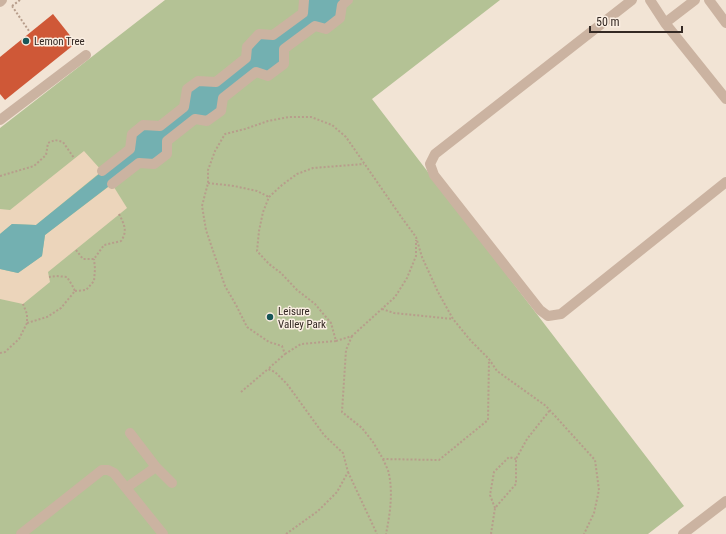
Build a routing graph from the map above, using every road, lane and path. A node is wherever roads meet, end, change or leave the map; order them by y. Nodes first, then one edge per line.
1 (304, 0) edge
2 (348, 0) edge
3 (632, 0) edge
4 (650, 0) edge
5 (695, 0) edge
6 (709, 0) edge
7 (12, 6) dead end
8 (665, 23) junction
9 (726, 23) edge
10 (29, 31) dead end
11 (86, 55) dead end
12 (726, 99) edge
13 (0, 120) edge
14 (130, 149) junction
15 (74, 158) dead end
16 (139, 162) junction
17 (365, 164) junction
18 (102, 171) dead end
19 (0, 176) edge
20 (726, 182) edge
21 (208, 183) junction
22 (112, 184) dead end
23 (270, 197) junction
24 (119, 214) dead end
25 (416, 237) junction
26 (76, 250) dead end
27 (94, 260) junction
28 (49, 277) dead end
29 (75, 291) junction
30 (23, 304) dead end
31 (382, 309) junction
32 (453, 319) junction
33 (28, 323) junction
34 (352, 336) junction
35 (336, 341) junction
36 (0, 353) edge
37 (285, 354) junction
38 (489, 359) junction
39 (268, 370) junction
40 (241, 392) dead end
41 (550, 410) junction
42 (130, 433) dead end
43 (384, 459) junction
44 (516, 459) junction
45 (156, 467) junction
46 (348, 472) junction
47 (172, 483) dead end
48 (126, 488) junction
49 (726, 501) edge
50 (495, 508) junction
51 (21, 534) edge
52 (163, 534) edge
53 (286, 534) edge
54 (377, 534) edge
55 (386, 534) edge
56 (491, 534) edge
57 (584, 534) edge
58 (683, 534) edge

1 - 14 street
2 - 16 street
3 - 20 street
4 - 8 street
5 - 8 street
6 - 9 street
7 - 10 path
8 - 12 street
11 - 13 street
14 - 16 street
14 - 18 street
15 - 19 path
16 - 22 street
17 - 21 path
17 - 23 path
17 - 25 path
21 - 23 path
21 - 37 path
23 - 35 path
24 - 27 path
25 - 31 path
25 - 32 path
26 - 27 path
27 - 29 path
28 - 29 path
29 - 33 path
30 - 33 path
31 - 32 path
31 - 34 path
32 - 38 path
33 - 36 path
34 - 35 path
34 - 43 path
35 - 37 path
37 - 39 path
38 - 41 path
38 - 43 path
39 - 40 path
39 - 46 path
41 - 44 path
41 - 57 path
42 - 45 street
43 - 55 path
44 - 50 path
44 - 50 path
45 - 47 street
45 - 48 street
46 - 53 path
46 - 54 path
48 - 51 street
48 - 52 street
49 - 58 street
50 - 56 path

